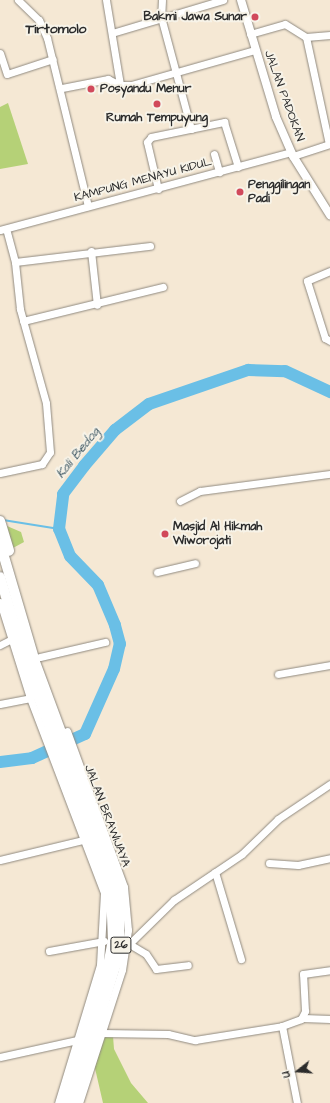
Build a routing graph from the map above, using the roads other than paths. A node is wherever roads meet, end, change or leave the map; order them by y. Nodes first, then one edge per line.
1 (18, 0) edge
2 (106, 0) edge
3 (162, 0) edge
4 (223, 0) edge
5 (241, 0) edge
6 (162, 17) junction
7 (112, 33) junction
8 (250, 34) junction
9 (330, 35) edge
10 (306, 37) junction
11 (255, 50) junction
12 (0, 53) edge
13 (53, 59) junction
14 (179, 73) junction
15 (120, 85) junction
16 (62, 88) junction
17 (190, 129) junction
18 (329, 144) edge
19 (214, 154) dead end
20 (292, 154) junction
21 (238, 166) junction
22 (219, 172) junction
23 (158, 189) junction
24 (88, 206) junction
25 (330, 215) edge
26 (3, 230) edge
27 (150, 246) dead end
28 (91, 251) junction
29 (15, 262) junction
30 (330, 271) edge
31 (163, 287) dead end
32 (97, 304) junction
33 (23, 321) junction
34 (330, 340) edge
35 (0, 472) edge
36 (330, 474) edge
37 (180, 501) dead end
38 (0, 522) edge
39 (2, 543) edge
40 (196, 563) dead end
41 (157, 572) dead end
42 (0, 577) edge
43 (7, 600) edge
44 (10, 640) junction
45 (105, 642) dead end
46 (0, 645) edge
47 (40, 657) junction
48 (330, 665) edge
49 (278, 674) dead end
50 (30, 698) junction
51 (0, 704) edge
52 (57, 736) junction
53 (330, 784) edge
54 (77, 789) junction
55 (88, 839) junction
56 (330, 858) edge
57 (0, 860) edge
58 (269, 863) dead end
59 (215, 872) junction
60 (104, 942) junction
61 (129, 946) junction
62 (49, 951) dead end
63 (241, 959) dead end
64 (188, 965) dead end
65 (330, 970) edge
66 (303, 1018) junction
67 (330, 1019) edge
68 (282, 1026) junction
69 (102, 1033) junction
70 (77, 1040) junction
71 (0, 1057) edge
72 (58, 1103) edge
73 (64, 1103) edge
74 (73, 1103) edge
75 (79, 1103) edge
76 (297, 1103) edge

1 - 13 street
2 - 7 street
3 - 6 street
4 - 6 street
5 - 8 main road, JALAN PADOKAN
6 - 7 street
6 - 14 street
7 - 15 street
8 - 10 street
8 - 11 main road, JALAN PADOKAN
9 - 10 street
10 - 18 street
11 - 14 street
11 - 20 main road, JALAN PADOKAN
12 - 13 street
13 - 16 street
14 - 15 street
14 - 17 street
15 - 16 street
16 - 24 street
17 - 21 street
17 - 23 street
18 - 20 street, KAMPUNG MENAYU KIDUL
19 - 22 street
20 - 21 street, KAMPUNG MENAYU KIDUL
20 - 25 main road, JALAN PADOKAN
21 - 22 street, KAMPUNG MENAYU KIDUL
22 - 23 street, KAMPUNG MENAYU KIDUL
23 - 24 street, KAMPUNG MENAYU KIDUL
24 - 26 street, KAMPUNG MENAYU KIDUL
26 - 29 street
27 - 28 street
28 - 29 street
28 - 32 street
29 - 33 street
30 - 34 street
31 - 32 street
32 - 33 street
33 - 35 street
36 - 37 street
38 - 39 highway
39 - 43 highway, JALAN BRAWIJAYA / 26
39 - 47 highway
40 - 41 street
42 - 43 highway, JALAN BRAWIJAYA / 26
43 - 44 street
43 - 52 highway, JALAN BRAWIJAYA / 26
44 - 46 street
44 - 50 street
45 - 47 street
47 - 52 highway
48 - 49 street
50 - 51 street
50 - 52 street
52 - 54 highway, JALAN BRAWIJAYA / 26
52 - 54 street
53 - 59 street
54 - 55 highway, JALAN BRAWIJAYA / 26
54 - 61 street
54 - 74 highway, JALAN BRAWIJAYA / 26
55 - 57 street
55 - 60 street
55 - 73 highway, JALAN BRAWIJAYA / 26
56 - 58 street
59 - 61 street
59 - 63 street
60 - 62 street
60 - 70 street
61 - 64 street
61 - 69 street
65 - 66 street
66 - 67 street
66 - 68 street
68 - 69 street
68 - 76 street
69 - 75 street
70 - 71 street
70 - 72 street

